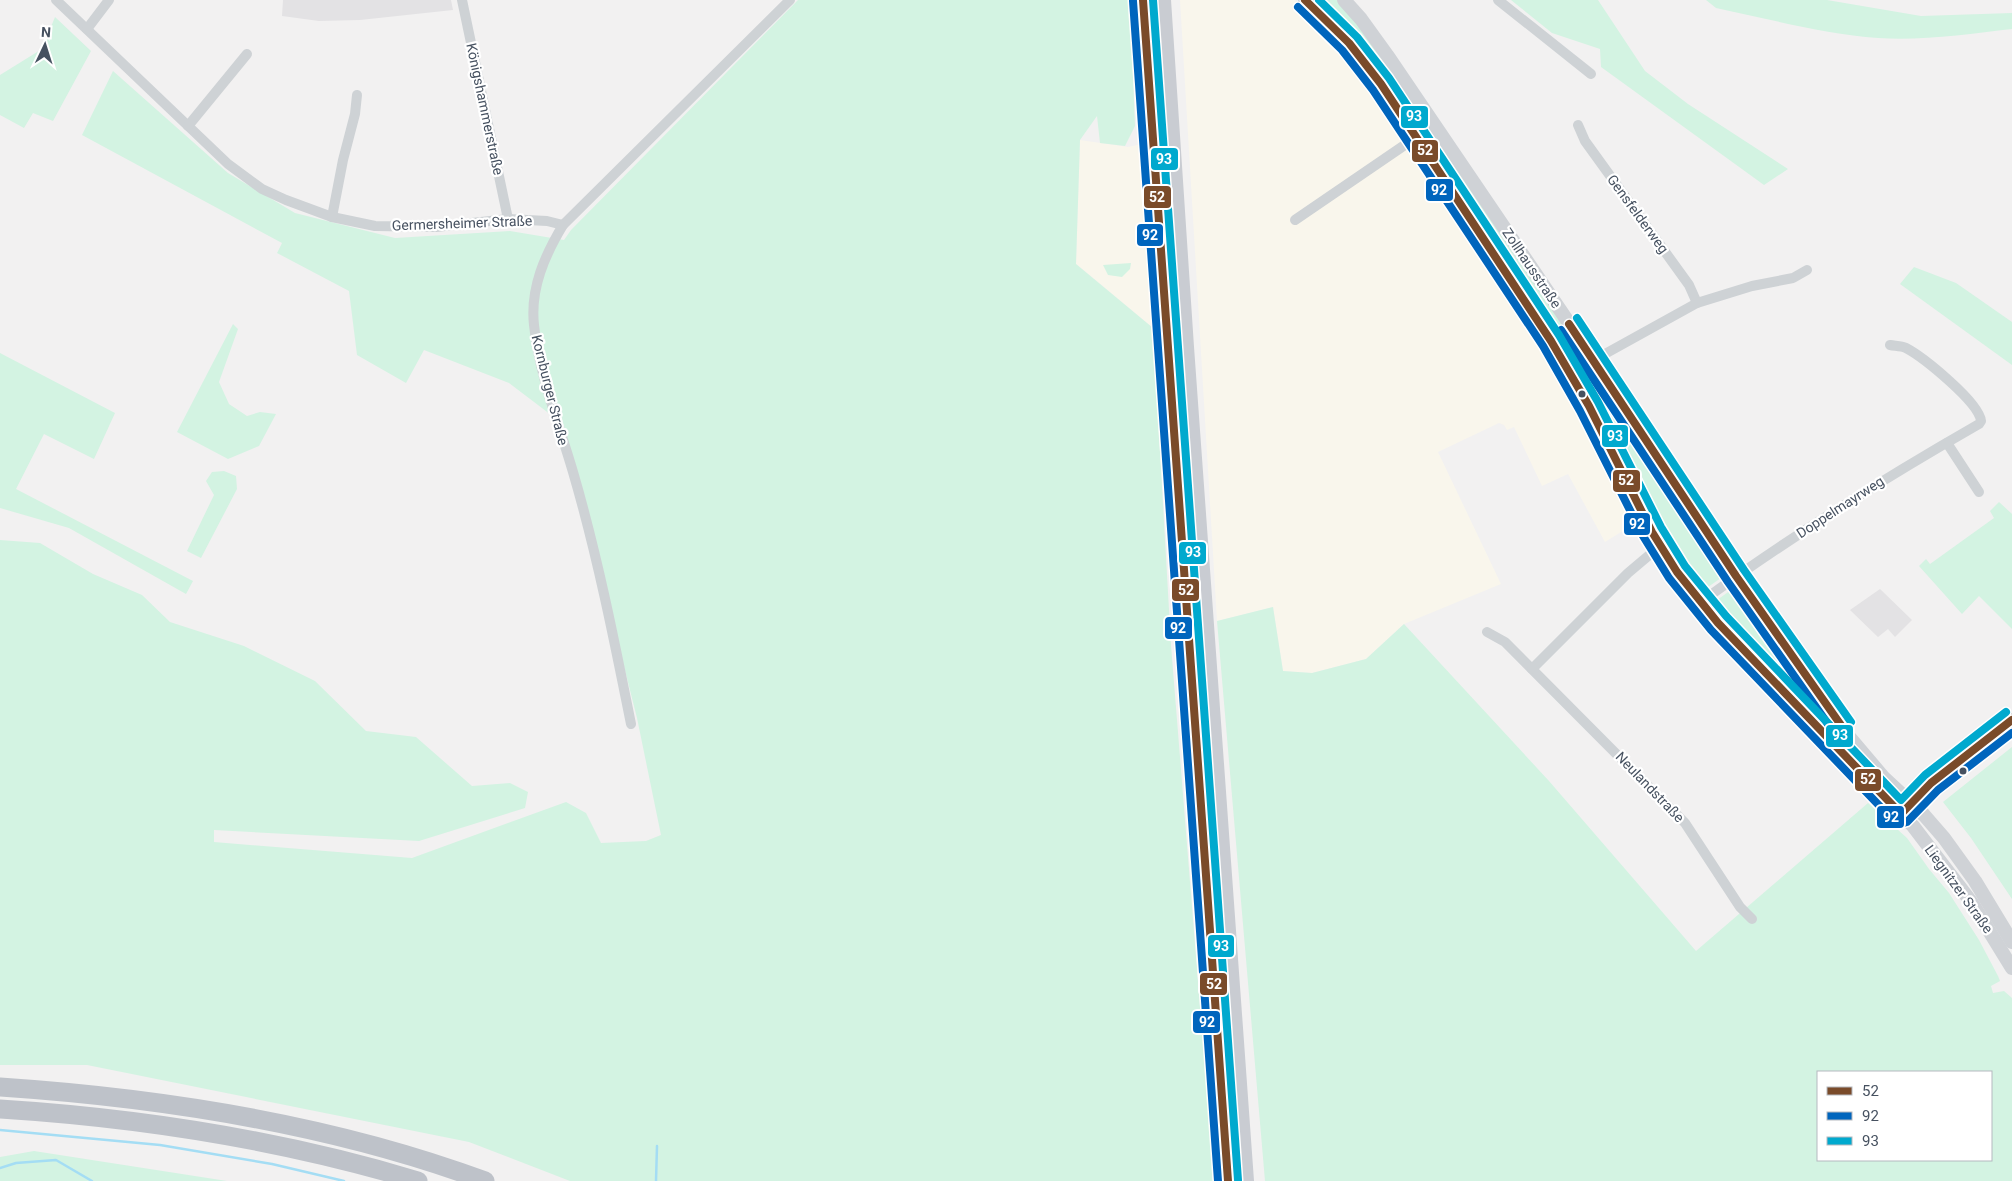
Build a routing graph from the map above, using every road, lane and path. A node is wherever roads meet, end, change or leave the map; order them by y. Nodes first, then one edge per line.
1 (56, 0) edge
2 (109, 0) edge
3 (462, 0) edge
4 (790, 0) edge
5 (1143, 0) edge
6 (1164, 0) edge
7 (1305, 0) edge
8 (1344, 0) edge
9 (1498, 0) edge
10 (87, 29) junction
11 (247, 54) dead end
12 (1591, 74) dead end
13 (357, 95) dead end
14 (1434, 125) junction
15 (1578, 125) dead end
16 (188, 126) junction
17 (1417, 138) junction
18 (332, 217) junction
19 (508, 218) junction
20 (1295, 220) dead end
21 (563, 225) junction
22 (1807, 270) dead end
23 (1697, 303) junction
24 (1890, 345) dead end
25 (1594, 360) junction
26 (1947, 443) junction
27 (1979, 492) dead end
28 (1660, 546) junction
29 (1736, 576) junction
30 (1700, 602) junction
31 (1488, 632) dead end
32 (1532, 669) junction
33 (2012, 720) edge
34 (631, 724) dead end
35 (1854, 755) junction
36 (1912, 803) junction
37 (1901, 814) junction
38 (1752, 919) dead end
39 (2012, 942) edge
40 (2012, 968) edge
41 (0, 1087) edge
42 (0, 1109) edge
43 (418, 1181) edge
44 (485, 1181) edge
45 (1228, 1181) edge
46 (1246, 1181) edge

1 - 10 street, Germersheimer Straße
2 - 10 street
3 - 19 street, Königshammerstraße
4 - 21 street, Kornburger Straße
5 - 45 main road
6 - 46 main road
7 - 17 main road, Zollhausstraße
8 - 14 main road, Zollhausstraße
9 - 12 street
10 - 16 street, Germersheimer Straße
11 - 16 street
13 - 18 street
14 - 17 street
14 - 25 main road, Zollhausstraße
15 - 23 street, Gensfelderweg
16 - 18 street, Germersheimer Straße
17 - 20 street
17 - 28 main road, Zollhausstraße
18 - 19 street, Germersheimer Straße
19 - 21 street, Germersheimer Straße
21 - 34 street, Kornburger Straße
22 - 23 street
23 - 25 street
24 - 26 street, Doppelmayrweg
25 - 29 main road, Zollhausstraße
26 - 27 street
26 - 29 street, Doppelmayrweg
28 - 30 main road, Zollhausstraße
28 - 32 street
29 - 30 street, Doppelmayrweg
29 - 35 main road, Zollhausstraße
30 - 35 main road, Zollhausstraße
31 - 32 street, Neulandstraße
32 - 38 street, Neulandstraße
33 - 36 main road
35 - 36 main road, Zollhausstraße
35 - 37 main road, Zollhausstraße
36 - 37 main road
36 - 39 main road, Liegnitzer Straße
37 - 40 main road, Liegnitzer Straße
41 - 44 highway
42 - 43 highway

